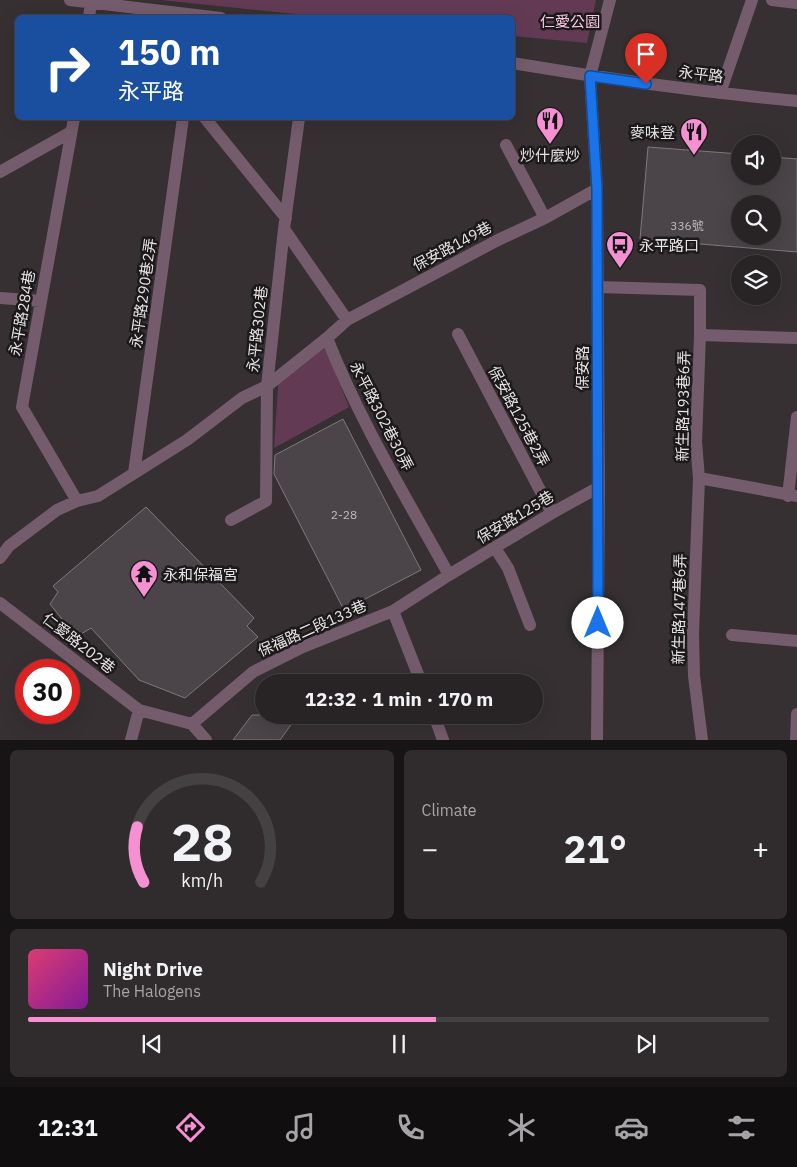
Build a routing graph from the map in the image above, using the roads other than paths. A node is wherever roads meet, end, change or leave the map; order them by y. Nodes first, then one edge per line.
1 (70, 0) edge
2 (610, 0) edge
3 (752, 0) edge
4 (772, 0) edge
5 (91, 2) junction
6 (797, 3) edge
7 (89, 15) edge
8 (195, 15) edge
9 (515, 63) edge
10 (590, 76) junction
11 (720, 94) junction
12 (797, 100) edge
13 (74, 120) edge
14 (183, 120) edge
15 (207, 120) edge
16 (299, 120) edge
17 (71, 132) junction
18 (506, 144) dead end
19 (0, 172) edge
20 (597, 189) junction
21 (545, 218) junction
22 (285, 223) junction
23 (598, 287) junction
24 (0, 298) edge
25 (41, 302) junction
26 (347, 320) junction
27 (458, 334) dead end
28 (700, 335) junction
29 (327, 338) junction
30 (797, 338) edge
31 (267, 386) junction
32 (797, 417) edge
33 (134, 473) junction
34 (699, 478) junction
35 (599, 487) junction
36 (793, 496) edge
37 (77, 501) junction
38 (552, 513) junction
39 (231, 520) dead end
40 (495, 548) junction
41 (0, 558) edge
42 (449, 575) junction
43 (0, 603) edge
44 (393, 611) junction
45 (530, 624) dead end
46 (732, 635) dead end
47 (797, 641) edge
48 (418, 674) edge
49 (139, 710) junction
50 (797, 714) edge
51 (192, 724) junction
52 (437, 724) edge
53 (131, 740) edge
54 (206, 740) edge
55 (443, 740) edge
56 (597, 740) edge
57 (702, 740) edge
58 (796, 740) edge

1 - 5 street
2 - 10 street, 保安路
3 - 11 street
4 - 6 street
5 - 7 street
5 - 8 street
9 - 10 street, 永平路
10 - 11 street, 永平路
10 - 20 street, 保安路
11 - 12 street, 永平路
13 - 17 street, 永平路284巷
14 - 33 street, 永平路290巷2弄
15 - 22 street
16 - 22 street, 永平路302巷
17 - 19 street
17 - 25 street, 永平路284巷
18 - 21 street
20 - 21 street, 保安路149巷
20 - 23 street, 保安路
21 - 26 street, 保安路149巷
22 - 26 street
22 - 31 street, 永平路302巷
23 - 28 street, 新生路193巷6弄
23 - 35 street, 保安路
24 - 25 street
25 - 37 street, 永平路284巷
26 - 29 street, 保安路149巷
27 - 38 street, 保安路125巷2弄
28 - 30 street
28 - 34 street, 新生路193巷6弄
29 - 31 street
29 - 42 street, 永平路302巷30弄
31 - 33 street, 永平路302巷
31 - 39 street
32 - 36 street
33 - 37 street
34 - 36 street
34 - 57 street, 新生路147巷6弄
35 - 38 street, 保安路125巷
35 - 56 street, 保安路
37 - 41 street
38 - 40 street, 保安路125巷
40 - 42 street, 保安路125巷
40 - 45 street
42 - 44 street, 保福路二段133巷
43 - 49 street, 仁愛路202巷
44 - 48 street
44 - 51 street, 保福路二段133巷
46 - 47 street
49 - 51 street
49 - 53 street
50 - 58 street
51 - 54 street
52 - 55 street

